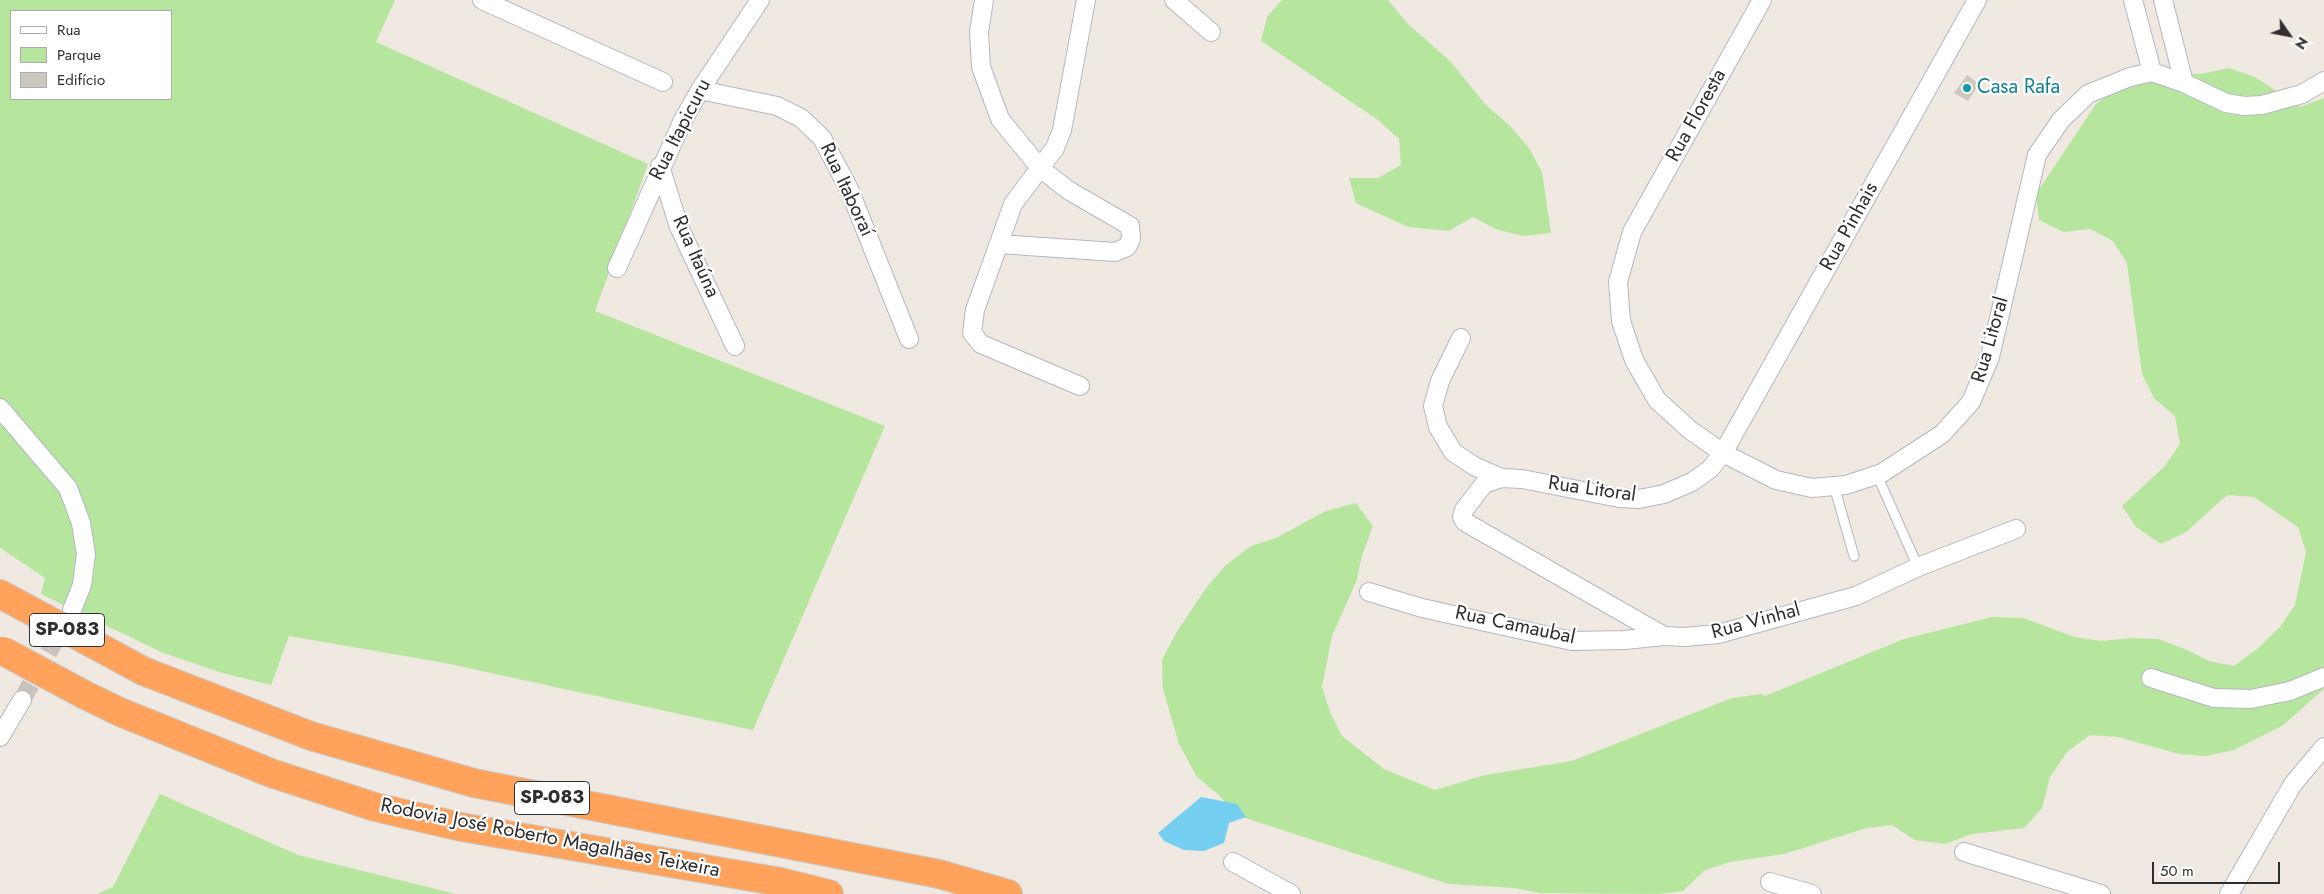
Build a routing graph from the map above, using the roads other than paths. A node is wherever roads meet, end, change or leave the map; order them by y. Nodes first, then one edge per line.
1 (760, 0) edge
2 (984, 0) edge
3 (1086, 0) edge
4 (1174, 0) edge
5 (1762, 0) edge
6 (1977, 0) edge
7 (2133, 0) edge
8 (2163, 0) edge
9 (486, 1) edge
10 (1211, 32) dead end
11 (2152, 72) junction
12 (2324, 81) edge
13 (663, 82) dead end
14 (2184, 83) junction
15 (700, 90) junction
16 (660, 166) junction
17 (1040, 168) junction
18 (999, 244) junction
19 (617, 268) dead end
20 (1461, 338) dead end
21 (909, 339) dead end
22 (735, 346) dead end
23 (1080, 386) dead end
24 (0, 408) edge
25 (1723, 453) junction
26 (1877, 475) junction
27 (1501, 478) junction
28 (1834, 486) junction
29 (2016, 529) dead end
30 (1854, 556) dead end
31 (1918, 568) junction
32 (1369, 592) dead end
33 (0, 594) edge
34 (72, 610) tunnel mouth
35 (1664, 636) junction
36 (1, 651) edge
37 (2324, 677) edge
38 (2151, 678) dead end
39 (22, 700) tunnel mouth
40 (0, 736) edge
41 (2324, 747) edge
42 (1964, 852) dead end
43 (1233, 862) dead end
44 (1770, 882) dead end
45 (829, 894) edge
46 (1008, 894) edge
47 (1291, 894) edge
48 (1812, 894) edge
49 (2101, 894) edge
50 (2229, 894) edge

1 - 15 street, Rua Itapicuru
2 - 17 street
3 - 17 street
4 - 10 street
5 - 25 street, Rua Floresta
6 - 25 street, Rua Pinhais
7 - 11 street
8 - 14 street
9 - 13 street
11 - 14 street
11 - 26 street, Rua Litoral
12 - 14 street
15 - 16 street, Rua Itapicuru
15 - 21 street, Rua Itaboraí
16 - 19 street, Rua Itapicuru
16 - 22 street, Rua Itaúna
17 - 18 street
17 - 18 street
18 - 23 street
20 - 27 street
24 - 34 street
25 - 27 street, Rua Litoral
25 - 28 street, Rua Litoral
26 - 28 street, Rua Litoral
26 - 31 lane
27 - 35 street, Rua Vinhal
28 - 30 lane
29 - 31 street, Rua Vinhal
31 - 35 street, Rua Vinhal
32 - 35 street, Rua Camaubal
33 - 46 highway, Rodovia José Roberto Magalhães Teixeira / SP-083, bridge
36 - 45 highway, Rodovia José Roberto Magalhães Teixeira / SP-083, bridge
37 - 38 street
39 - 40 street
41 - 50 street
42 - 49 street
43 - 47 street
44 - 48 street

